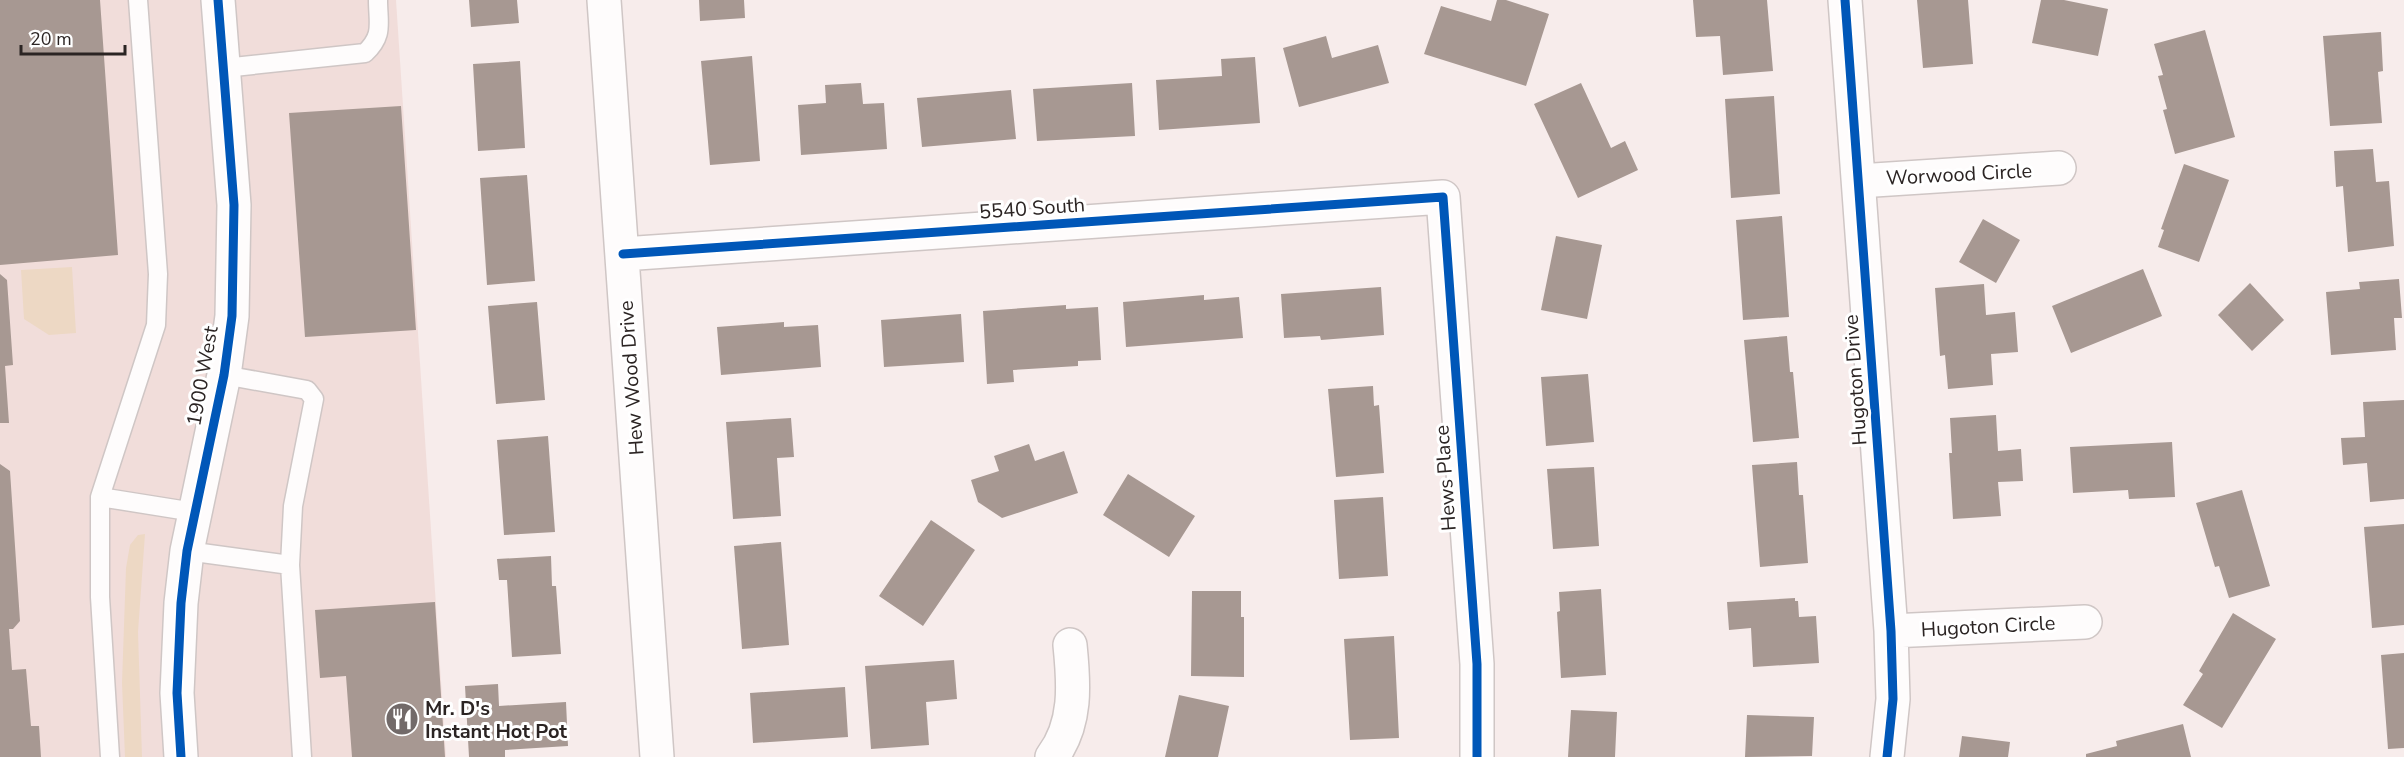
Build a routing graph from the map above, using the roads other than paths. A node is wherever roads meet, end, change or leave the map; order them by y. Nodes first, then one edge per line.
1 (138, 0) edge
2 (218, 0) edge
3 (378, 0) edge
4 (604, 0) edge
5 (1845, 0) edge
6 (224, 68) junction
7 (2059, 168) dead end
8 (1859, 181) junction
9 (1443, 197) joint
10 (623, 254) junction
11 (224, 375) junction
12 (100, 496) junction
13 (194, 512) junction
14 (187, 550) junction
15 (290, 565) junction
16 (2085, 622) dead end
17 (1891, 631) junction
18 (1070, 645) dead end
19 (110, 757) edge
20 (181, 757) edge
21 (302, 757) edge
22 (657, 757) edge
23 (1052, 757) edge
24 (1477, 757) edge
25 (1887, 757) edge

1 - 12 lane
2 - 6 street, 1900 West
3 - 6 lane
4 - 10 street, Hew Wood Drive
5 - 8 street, Hugoton Drive
6 - 11 street, 1900 West
7 - 8 street, Worwood Circle
8 - 17 street, Hugoton Drive
9 - 10 street, 5540 South
9 - 24 street, Hews Place
10 - 22 street, Hew Wood Drive
11 - 13 street, 1900 West
11 - 15 lane
12 - 13 lane
12 - 19 lane
13 - 14 street, 1900 West
14 - 15 lane
14 - 20 street, 1900 West
15 - 21 lane
16 - 17 street, Hugoton Circle
17 - 25 street, Hugoton Drive
18 - 23 street

